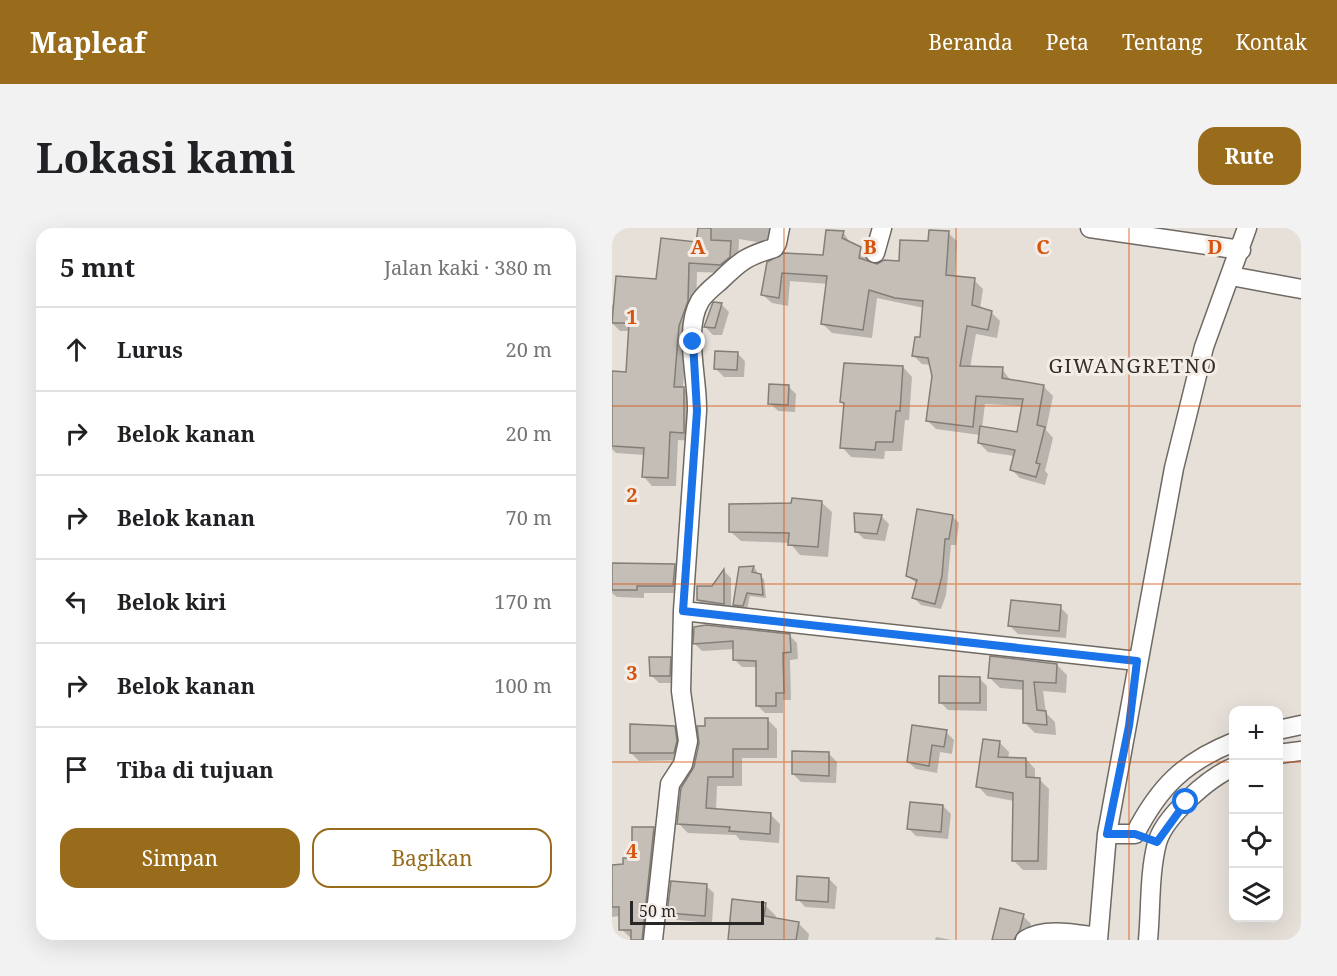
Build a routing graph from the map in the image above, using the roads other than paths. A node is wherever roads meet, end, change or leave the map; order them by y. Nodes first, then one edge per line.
1 (780, 228) edge
2 (882, 228) edge
3 (1090, 228) edge
4 (1247, 228) edge
5 (1241, 250) junction
6 (875, 254) dead end
7 (1231, 276) junction
8 (1301, 288) edge
9 (683, 611) junction
10 (1137, 661) junction
11 (1301, 725) edge
12 (1283, 729) edge
13 (1229, 744) edge
14 (1301, 751) edge
15 (1283, 753) edge
16 (1195, 760) junction
17 (1229, 769) edge
18 (1214, 776) junction
19 (1107, 834) junction
20 (1135, 834) junction
21 (1157, 842) junction
22 (1098, 939) edge
23 (653, 940) edge
24 (1025, 940) edge
25 (1148, 940) edge

1 - 9 street
2 - 6 street
3 - 5 street
4 - 5 street
5 - 7 street
7 - 8 street
7 - 10 street
9 - 10 street
9 - 23 street
10 - 19 street
11 - 12 street
13 - 16 street
14 - 15 street
16 - 18 street
16 - 20 street
17 - 18 street
18 - 21 street
19 - 20 street
19 - 22 street
20 - 21 street
21 - 25 street
22 - 24 street

